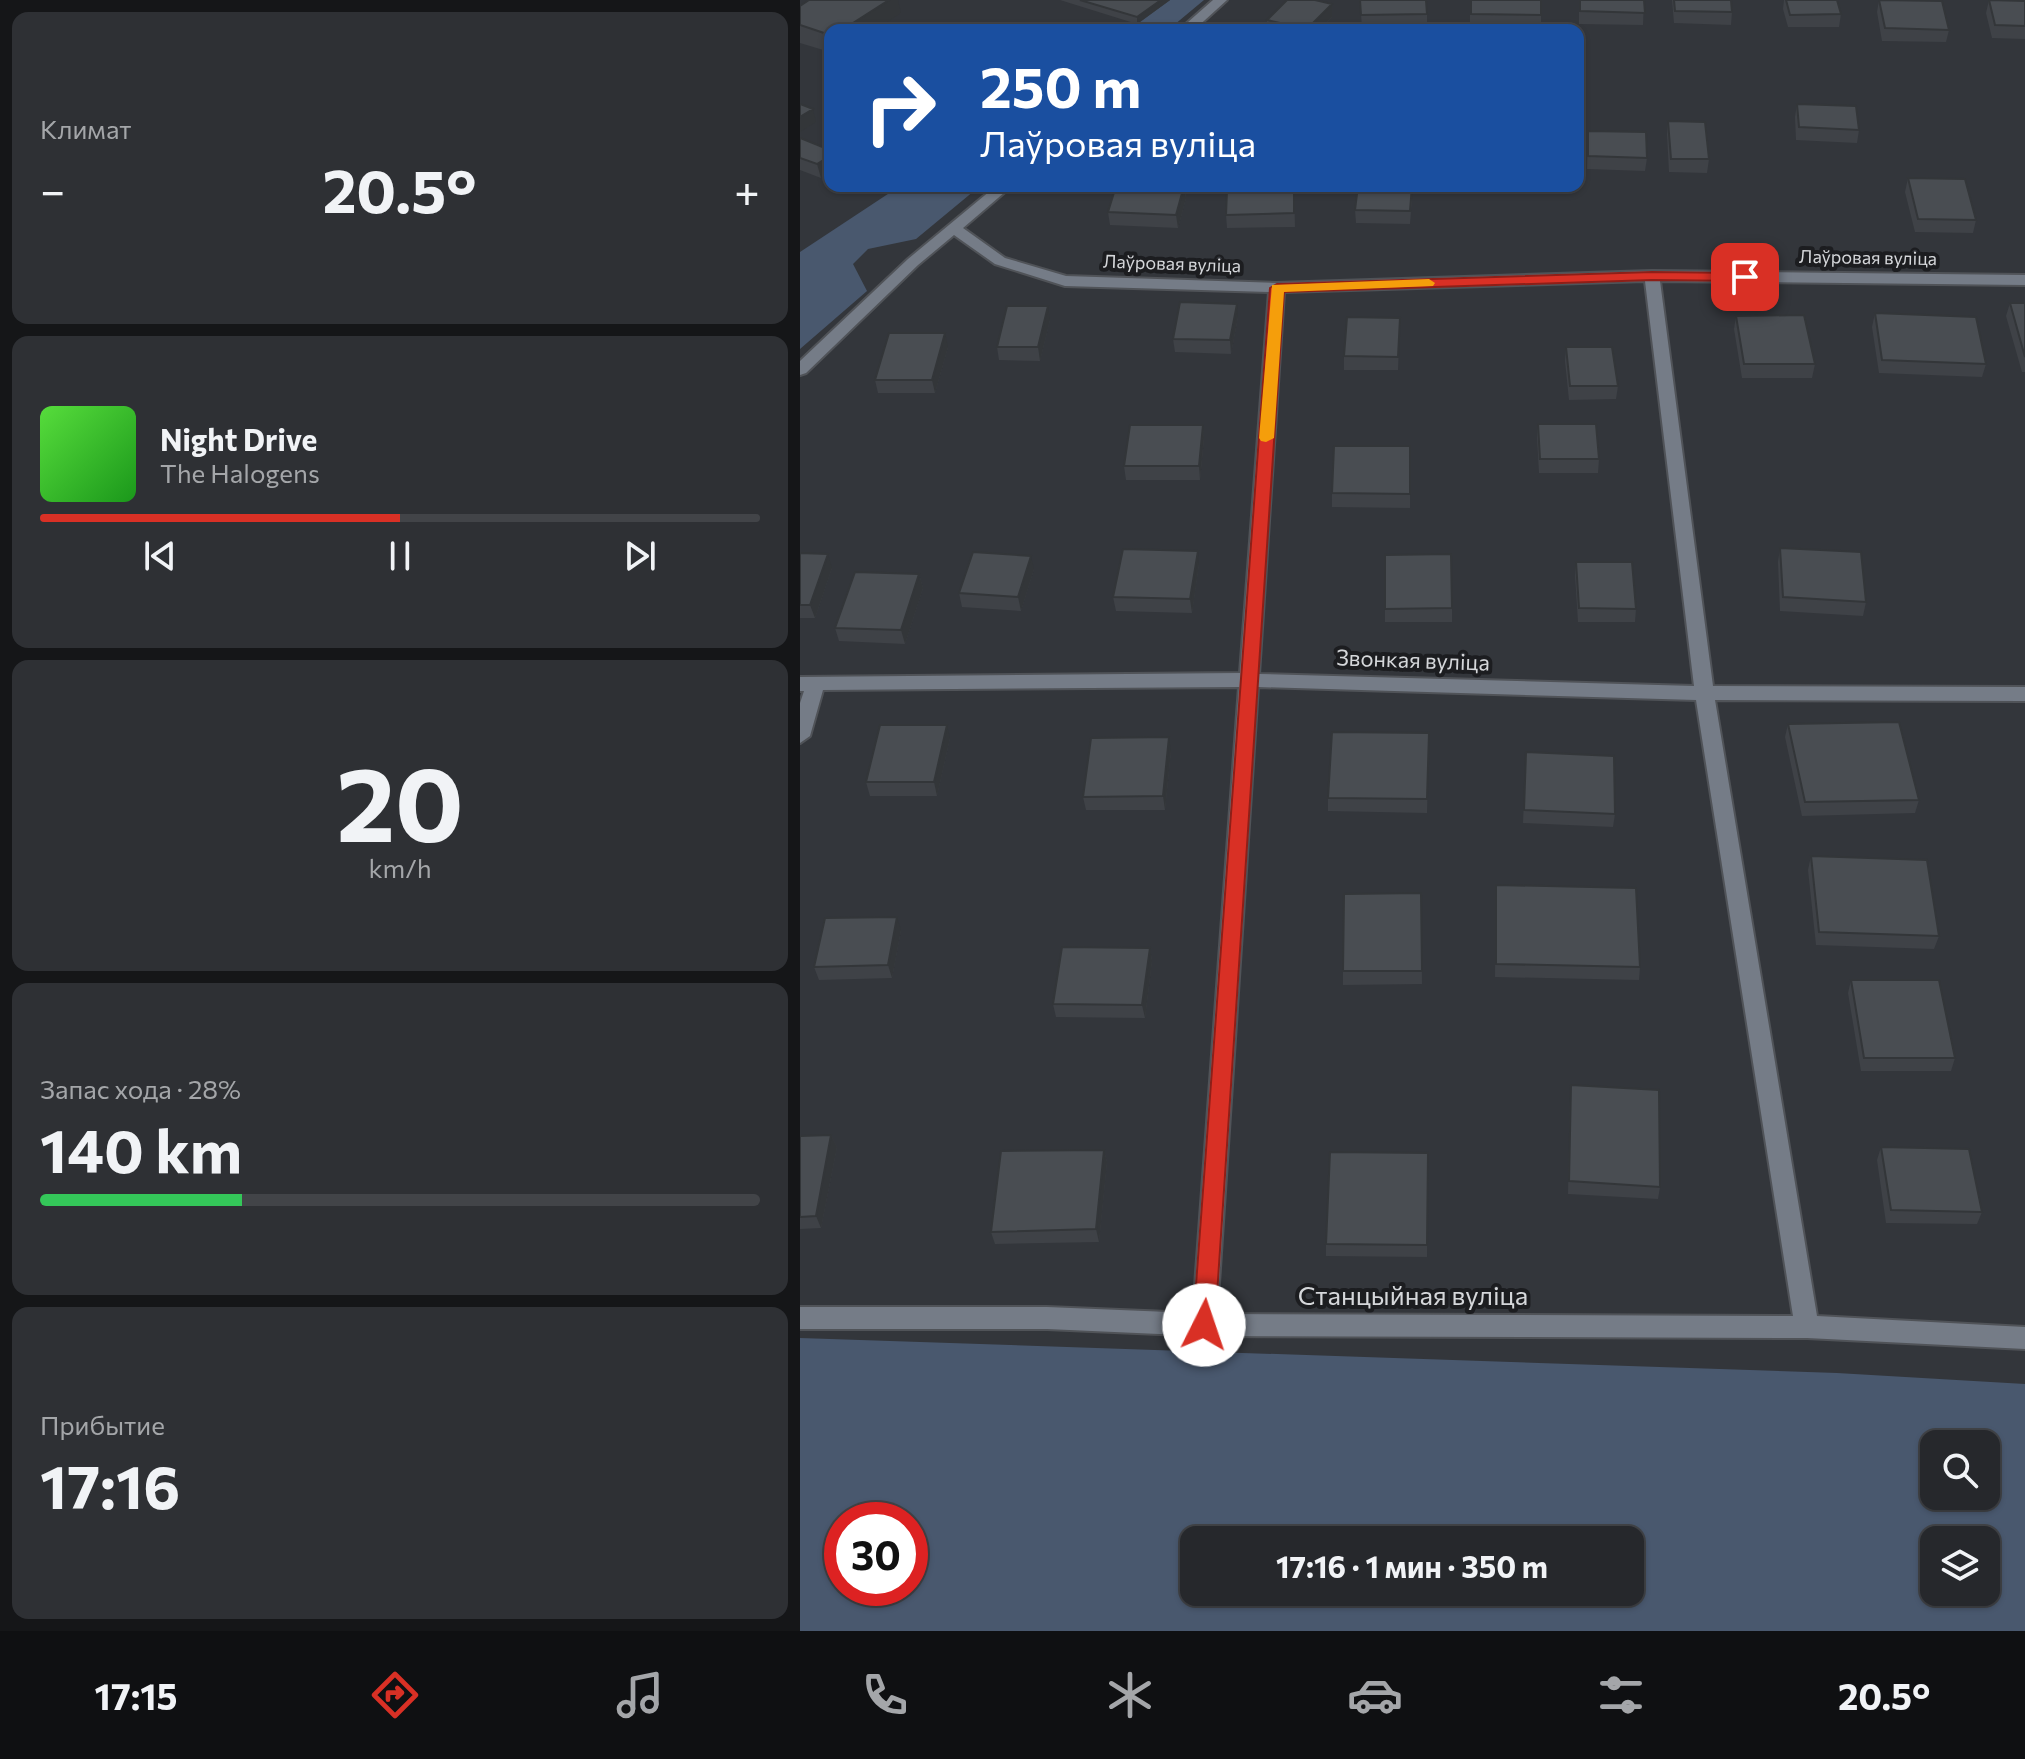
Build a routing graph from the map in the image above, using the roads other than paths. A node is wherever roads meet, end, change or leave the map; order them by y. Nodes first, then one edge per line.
1 (1221, 0) edge
2 (1193, 24) edge
3 (998, 192) edge
4 (955, 229) junction
5 (1652, 276) junction
6 (2025, 280) edge
7 (1277, 288) junction
8 (800, 370) edge
9 (1249, 680) junction
10 (808, 684) edge
11 (1704, 693) junction
12 (2025, 694) edge
13 (800, 736) edge
14 (800, 1318) edge
15 (1204, 1325) junction
16 (1807, 1327) junction
17 (2025, 1338) edge

1 - 2 street
3 - 4 street
4 - 7 street, Лаўровая вуліца
4 - 8 street
5 - 6 street, Лаўровая вуліца
5 - 7 street, Лаўровая вуліца
5 - 11 street
7 - 9 street
9 - 10 street, Звонкая вуліца
9 - 11 street, Звонкая вуліца
9 - 15 street
10 - 13 street
11 - 12 street, Звонкая вуліца
11 - 16 street
14 - 15 street, Станцыйная вуліца
15 - 16 street, Станцыйная вуліца
16 - 17 street, Станцыйная вуліца

